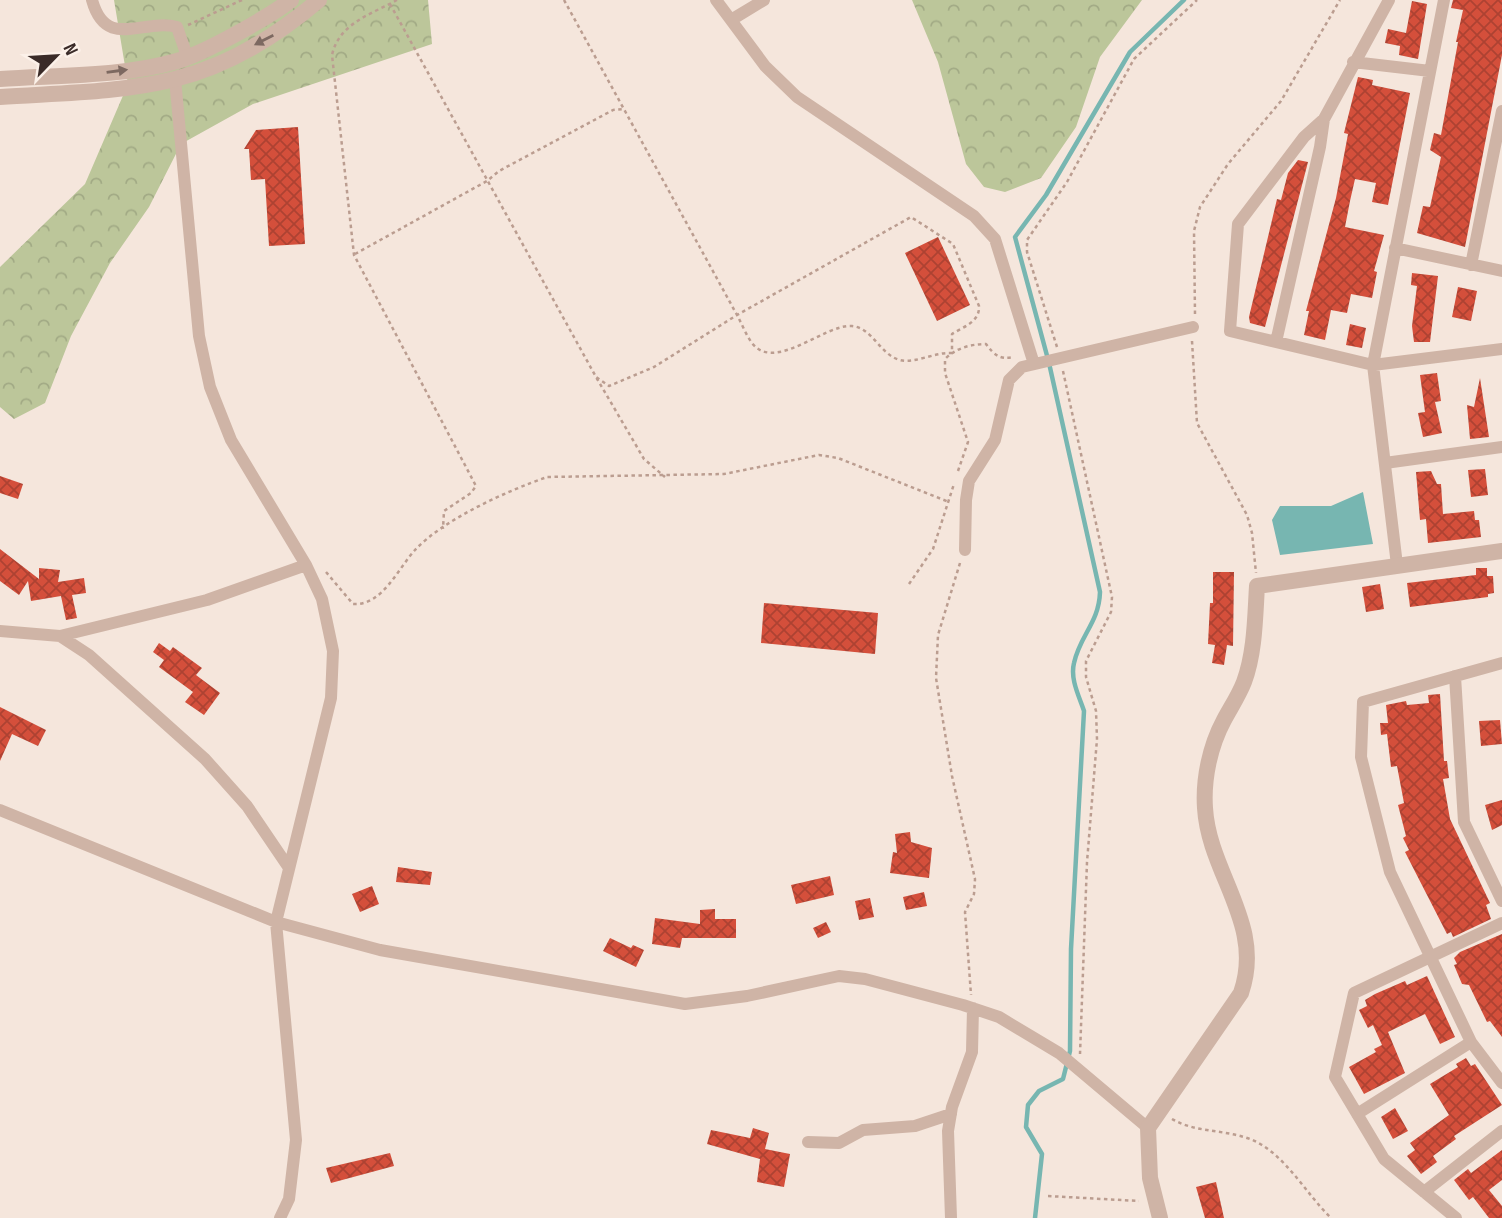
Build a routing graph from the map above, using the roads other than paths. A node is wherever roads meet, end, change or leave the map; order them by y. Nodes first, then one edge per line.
1 (92, 0) edge
2 (291, 0) edge
3 (319, 0) edge
4 (716, 0) edge
5 (764, 0) edge
6 (1389, 0) edge
7 (1444, 0) edge
8 (730, 20) junction
9 (187, 56) junction
10 (1353, 62) junction
11 (1430, 71) junction
12 (0, 79) edge
13 (175, 79) junction
14 (0, 97) edge
15 (1502, 111) edge
16 (1324, 119) junction
17 (1395, 248) junction
18 (1471, 265) junction
19 (1502, 271) edge
20 (1194, 327) dead end
21 (1276, 342) junction
22 (1502, 349) edge
23 (1032, 359) junction
24 (1373, 365) junction
25 (1502, 447) edge
26 (1385, 463) junction
27 (965, 550) road end
28 (1502, 551) edge
29 (306, 565) junction
30 (1397, 565) junction
31 (0, 631) edge
32 (60, 636) junction
33 (1502, 663) edge
34 (1455, 676) junction
35 (0, 810) edge
36 (289, 868) junction
37 (1502, 901) edge
38 (276, 922) junction
39 (1502, 923) edge
40 (1430, 957) junction
41 (973, 1008) junction
42 (1471, 1042) junction
43 (1502, 1083) edge
44 (951, 1114) junction
45 (1357, 1114) junction
46 (1148, 1128) junction
47 (1502, 1131) edge
48 (808, 1142) dead end
49 (1424, 1192) junction
50 (1158, 1210) edge
51 (280, 1218) edge
52 (951, 1218) edge
53 (1457, 1218) edge

1 - 9 street
2 - 9 street
3 -> 13 street
4 - 8 street
5 - 8 street
6 - 10 street
7 - 11 street
8 - 23 street
12 -> 9 street
10 - 11 street
10 - 16 street
11 - 17 street
13 - 14 street
13 - 29 street
15 - 18 street
16 - 21 street
16 - 21 street
17 - 18 street
17 - 24 street
18 - 19 street
20 - 23 street
21 - 24 street
22 - 24 street
23 - 27 street
24 - 26 street
25 - 26 street
26 - 30 street
28 - 30 street
29 - 32 street
29 - 36 street
30 - 46 street
31 - 32 street
32 - 36 street
33 - 34 street
34 - 37 street
34 - 40 street
35 - 38 street
36 - 38 street
38 - 41 street
38 - 51 street
39 - 40 street
40 - 42 street
40 - 45 street
41 - 44 street
41 - 46 street
42 - 43 street
42 - 45 street
44 - 48 street
44 - 52 street
45 - 49 street
46 - 50 street
47 - 49 street
49 - 53 street

